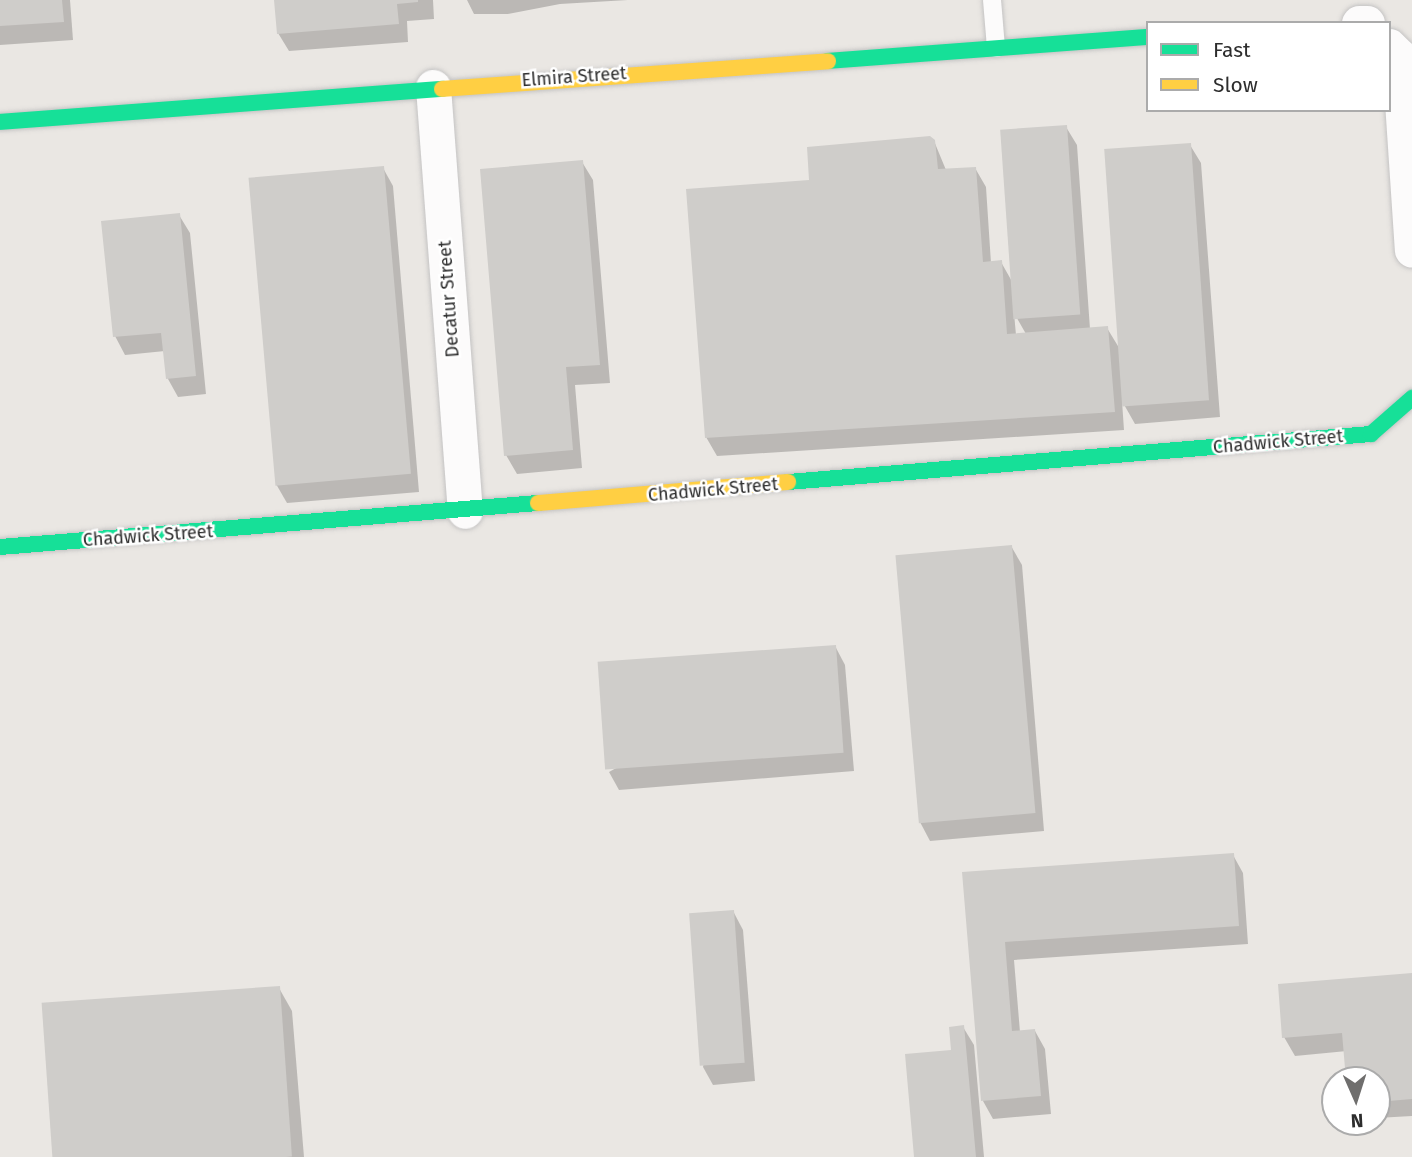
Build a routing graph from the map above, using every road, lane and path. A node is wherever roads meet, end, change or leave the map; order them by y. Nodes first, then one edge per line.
1 (992, 0) edge
2 (1146, 37) edge
3 (996, 48) junction
4 (1391, 48) edge
5 (433, 87) junction
6 (0, 122) edge
7 (1412, 250) edge
8 (1412, 398) edge
9 (464, 511) junction
10 (0, 547) edge

1 - 3 lane
2 - 3 street, Elmira Street
3 - 5 street, Elmira Street
4 - 7 street
5 - 6 street, Elmira Street
5 - 9 street, Decatur Street
8 - 9 street, Chadwick Street
9 - 10 street, Chadwick Street

